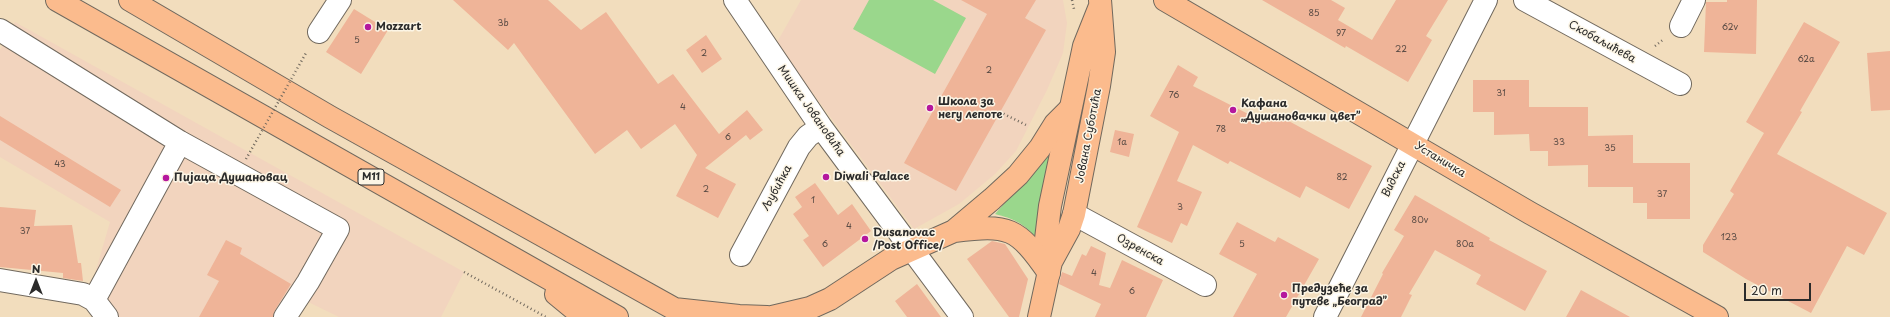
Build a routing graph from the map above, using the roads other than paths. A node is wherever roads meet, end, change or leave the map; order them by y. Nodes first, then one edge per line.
1 (58, 0) edge
2 (130, 0) edge
3 (340, 0) edge
4 (735, 0) edge
5 (1165, 0) edge
6 (1486, 0) edge
7 (1525, 0) edge
8 (1694, 0) edge
9 (1100, 2) edge
10 (1681, 26) dead end
11 (0, 30) edge
12 (319, 32) dead end
13 (1680, 84) dead end
14 (1070, 109) junction
15 (821, 127) junction
16 (180, 142) junction
17 (1412, 143) junction
18 (1074, 214) junction
19 (954, 231) junction
20 (911, 249) junction
21 (741, 255) dead end
22 (1050, 268) junction
23 (543, 275) junction
24 (0, 280) edge
25 (1205, 286) dead end
26 (847, 289) junction
27 (94, 300) junction
28 (681, 313) edge
29 (107, 317) edge
30 (285, 317) edge
31 (584, 317) edge
32 (617, 317) edge
33 (767, 317) edge
34 (772, 317) edge
35 (829, 317) edge
36 (962, 317) edge
37 (1039, 317) edge
38 (1325, 317) edge
39 (1717, 317) edge

1 - 23 main road, M11
2 - 28 main road
3 - 12 street
4 - 15 street, Мишка Јовановића
5 - 17 main road, Устаничка
6 - 17 street, Видска
7 - 13 street, Скобаљићева
8 - 10 street
9 - 14 main road, Јована Суботића
9 - 18 main road, Јована Суботића
11 - 16 street
14 - 19 main road
14 - 22 main road, Јована Суботића
15 - 20 street, Мишка Јовановића
15 - 21 street, Љубићка
16 - 27 street
16 - 30 street
17 - 38 street, Видска
17 - 39 main road, Устаничка
18 - 22 main road, Јована Суботића
18 - 25 street, Озренска
19 - 20 main road
19 - 22 main road
20 - 26 main road
20 - 36 street, Мишка Јовановића
22 - 37 main road
23 - 31 main road
23 - 32 main road, M11
24 - 27 street
26 - 34 main road
26 - 35 main road
27 - 29 street
28 - 33 main road

